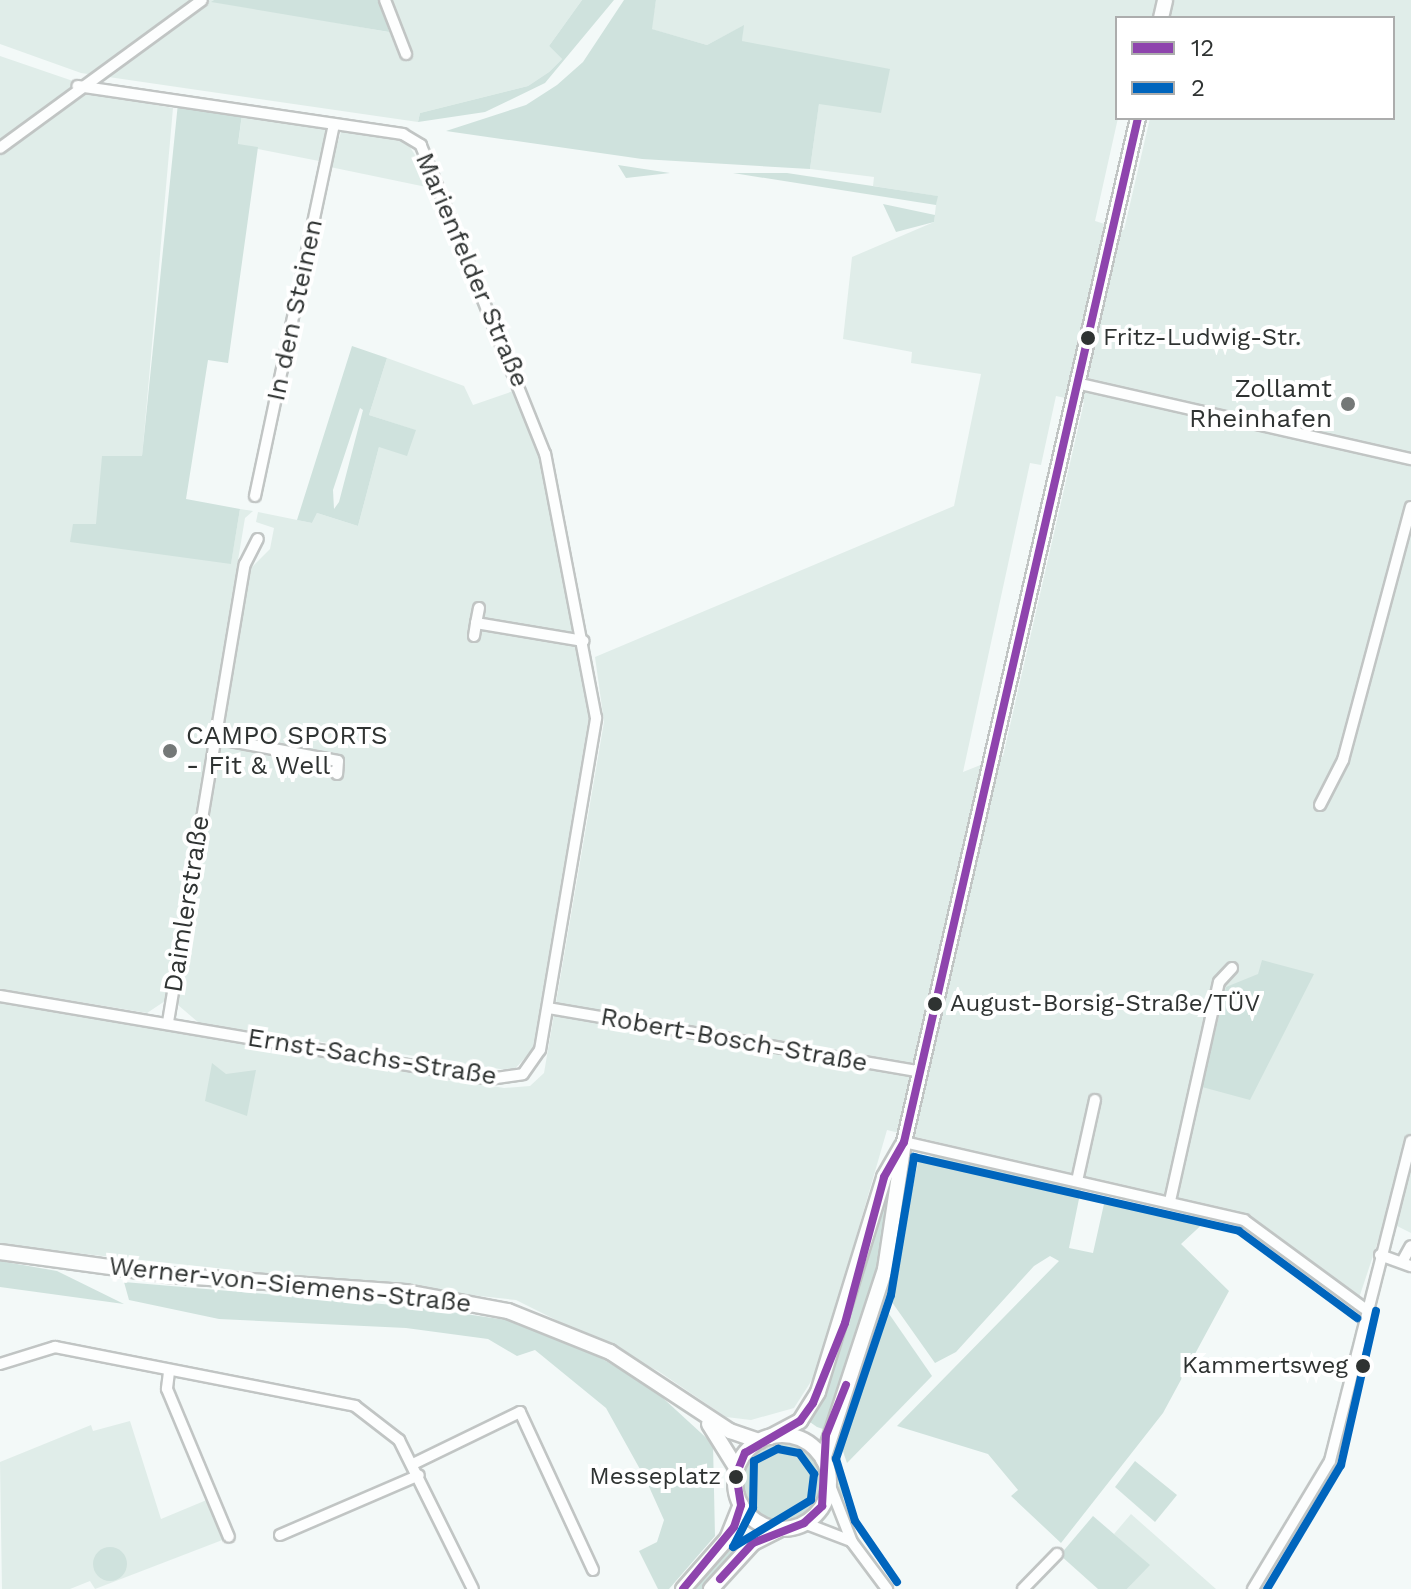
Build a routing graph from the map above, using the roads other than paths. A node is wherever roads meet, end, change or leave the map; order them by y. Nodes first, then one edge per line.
1 (202, 0) edge
2 (385, 0) edge
3 (406, 54) dead end
4 (78, 86) junction
5 (1138, 120) edge
6 (334, 124) junction
7 (0, 148) edge
8 (1076, 383) junction
9 (1411, 459) edge
10 (255, 496) dead end
11 (1411, 507) edge
12 (258, 539) dead end
13 (479, 608) dead end
14 (476, 623) junction
15 (474, 636) dead end
16 (584, 641) junction
17 (596, 718) joint
18 (214, 738) junction
19 (337, 774) dead end
20 (1320, 805) dead end
21 (1232, 968) dead end
22 (0, 996) edge
23 (548, 1008) junction
24 (168, 1022) junction
25 (921, 1072) junction
26 (1095, 1100) dead end
27 (1411, 1141) edge
28 (904, 1142) junction
29 (1077, 1181) junction
30 (1170, 1201) junction
31 (1411, 1246) edge
32 (0, 1252) edge
33 (1380, 1255) junction
34 (1407, 1264) edge
35 (1364, 1308) junction
36 (0, 1364) edge
37 (169, 1372) junction
38 (698, 1411) junction
39 (765, 1439) junction
40 (823, 1459) junction
41 (413, 1464) junction
42 (737, 1469) junction
43 (419, 1475) junction
44 (829, 1483) junction
45 (741, 1505) junction
46 (804, 1523) junction
47 (781, 1529) junction
48 (280, 1535) dead end
49 (229, 1537) dead end
50 (852, 1542) junction
51 (1057, 1554) dead end
52 (593, 1570) dead end
53 (473, 1589) edge
54 (683, 1589) edge
55 (711, 1589) edge
56 (887, 1589) edge
57 (1023, 1589) edge
58 (1253, 1589) edge

1 - 4 street
2 - 3 street
4 - 6 street, Marienfelder Straße
4 - 7 street
5 - 8 main road
6 - 10 street, In den Steinen
6 - 16 street, Marienfelder Straße
8 - 9 street
8 - 25 main road
11 - 20 street
12 - 18 street, Daimlerstraße
13 - 14 street
14 - 15 street
14 - 16 street
16 - 17 street, Marienfelder Straße
17 - 23 street, Ernst-Sachs-Straße
18 - 19 street
18 - 24 street, Daimlerstraße
21 - 30 street
22 - 24 street, Ernst-Sachs-Straße
23 - 24 street, Ernst-Sachs-Straße
23 - 25 street, Robert-Bosch-Straße
25 - 28 main road
26 - 29 street
27 - 33 street
28 - 29 street
28 - 39 main road
28 - 40 main road
29 - 30 street
30 - 35 street
31 - 34 street
32 - 38 main road, Werner-von-Siemens-Straße
33 - 34 street
33 - 35 street
35 - 58 street
36 - 37 street
37 - 41 street
37 - 49 street
38 - 39 main road, Werner-von-Siemens-Straße
38 - 42 main road, Werner-von-Siemens-Straße
39 - 40 main road
39 - 42 main road
40 - 44 main road
41 - 43 street
41 - 52 street
42 - 45 main road
43 - 48 street
43 - 53 street
44 - 46 main road
44 - 50 street
45 - 47 main road
45 - 54 main road
46 - 47 main road
46 - 50 street
47 - 55 main road
50 - 56 street
51 - 57 street

